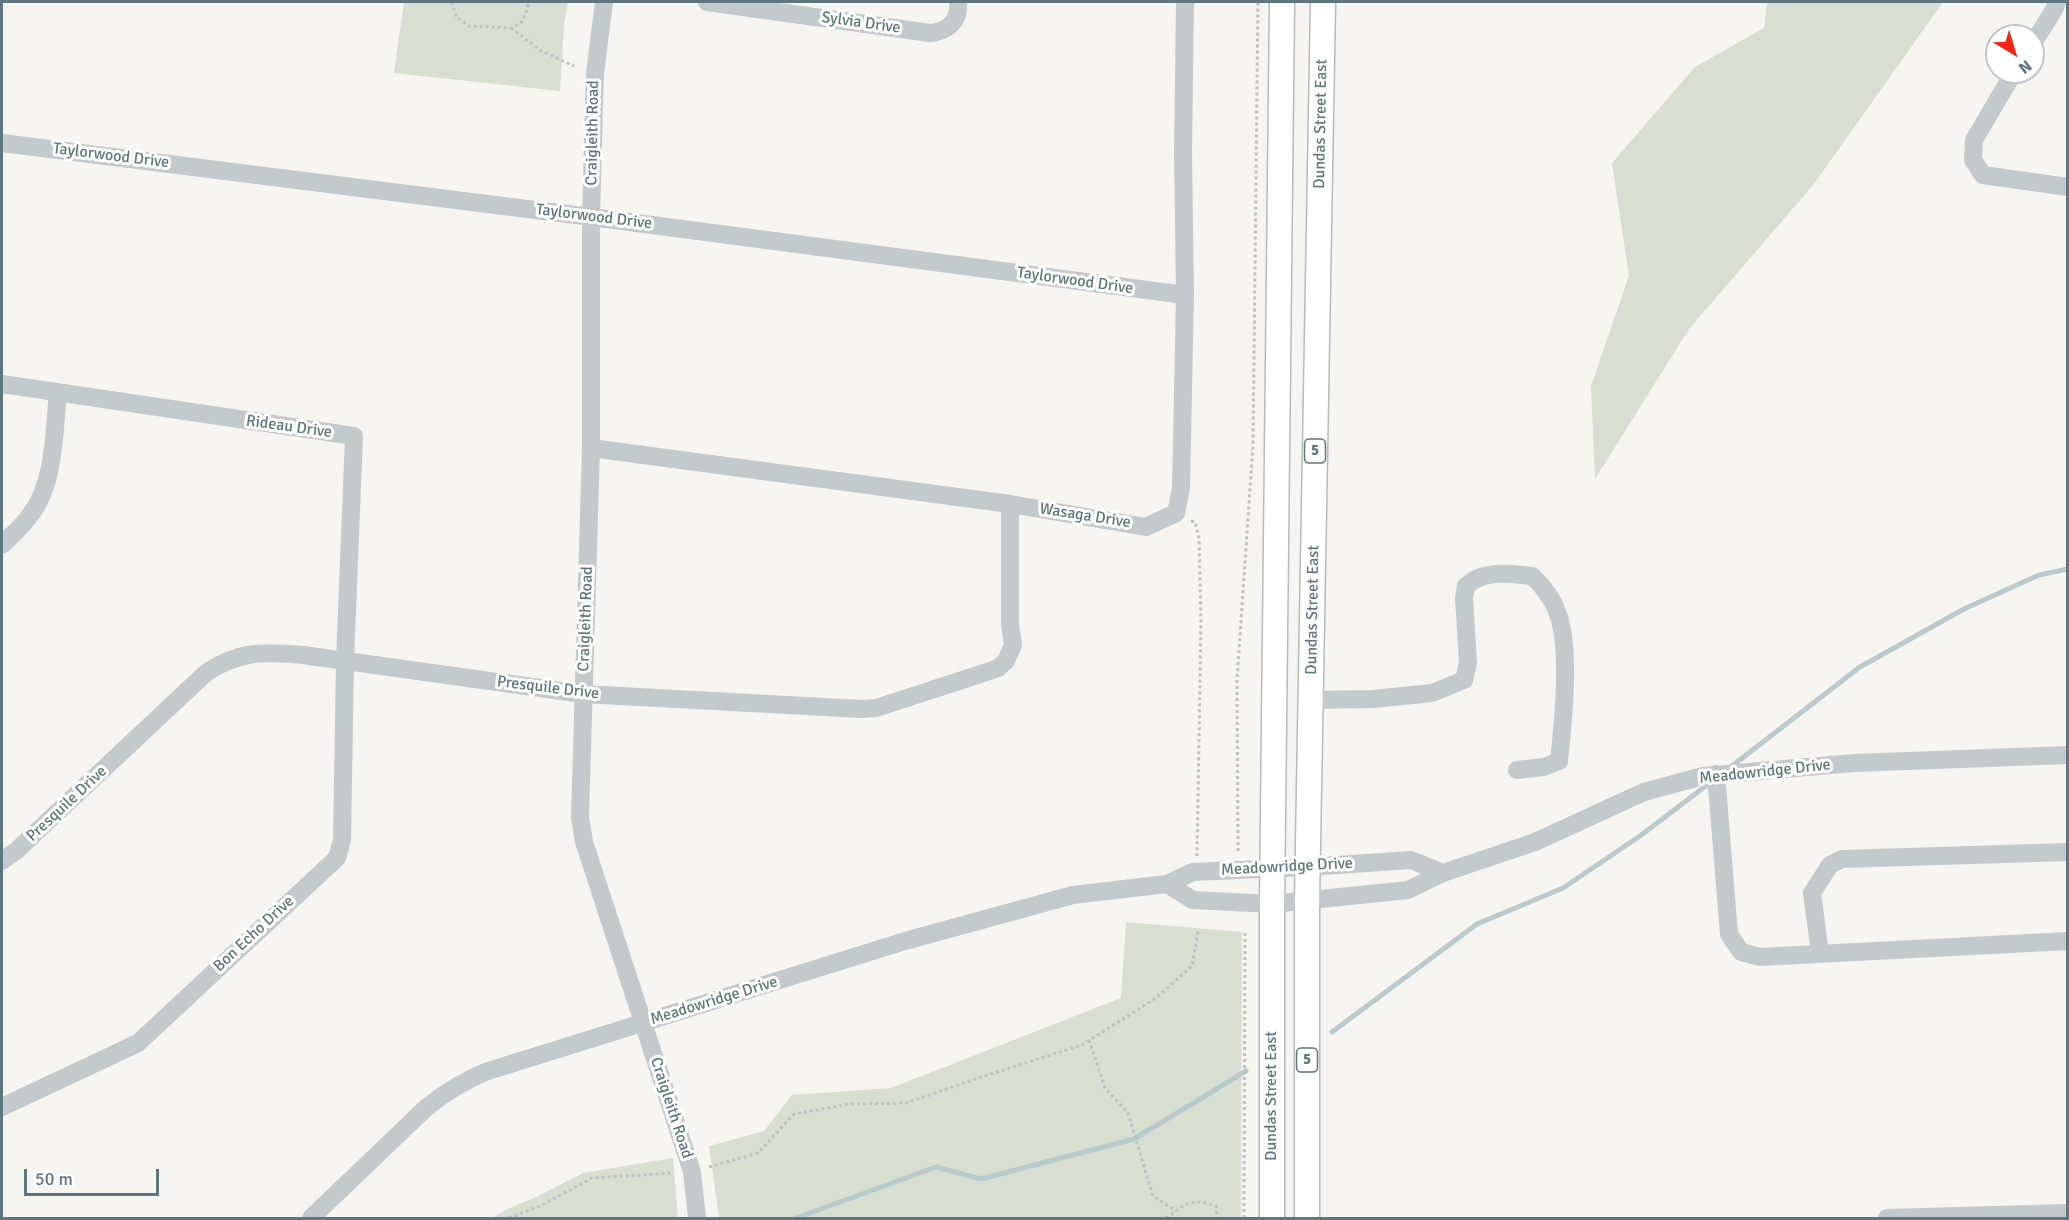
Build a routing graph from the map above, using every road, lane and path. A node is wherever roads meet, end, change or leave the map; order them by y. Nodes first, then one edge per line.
1 (452, 2) edge
2 (527, 2) edge
3 (604, 2) edge
4 (707, 2) edge
5 (958, 2) edge
6 (1185, 2) edge
7 (1258, 2) edge
8 (1282, 2) edge
9 (1323, 2) edge
10 (2057, 2) edge
11 (2045, 24) edge
12 (511, 28) junction
13 (574, 66) dead end
14 (2007, 84) edge
15 (2, 142) edge
16 (2067, 188) edge
17 (591, 217) junction
18 (1185, 295) junction
19 (2, 384) edge
20 (58, 392) junction
21 (591, 448) junction
22 (1010, 504) junction
23 (1176, 513) junction
24 (2, 545) edge
25 (345, 662) junction
26 (583, 694) junction
27 (1311, 700) junction
28 (2067, 755) edge
29 (1518, 770) dead end
30 (1716, 774) junction
31 (1238, 851) dead end
32 (2067, 852) edge
33 (1197, 858) dead end
34 (2, 861) edge
35 (1308, 867) junction
36 (1273, 869) junction
37 (1443, 873) junction
38 (1167, 884) junction
39 (1307, 901) junction
40 (1272, 904) junction
41 (1245, 930) dead end
42 (1198, 931) dead end
43 (2067, 940) edge
44 (1820, 953) junction
45 (643, 1023) junction
46 (1089, 1040) junction
47 (2, 1107) edge
48 (692, 1172) junction
49 (1176, 1211) junction
50 (2067, 1213) edge
51 (1941, 1217) edge
52 (311, 1218) edge
53 (509, 1218) edge
54 (697, 1218) edge
55 (1166, 1218) edge
56 (1216, 1218) edge
57 (1244, 1218) edge
58 (1272, 1218) edge
59 (1307, 1218) edge
60 (1887, 1218) edge

1 - 12 path
2 - 12 path
3 - 17 street, Craigleith Road
4 - 5 street, Sylvia Drive
6 - 18 street
7 - 31 path
8 - 36 main road, Dundas Street East / 5
9 - 27 main road, Dundas Street East / 5
10 - 11 street
12 - 13 path
14 - 16 street
15 - 17 street, Taylorwood Drive
17 - 18 street, Taylorwood Drive
17 - 21 street, Craigleith Road
18 - 23 street
19 - 20 street, Rideau Drive
20 - 24 street
20 - 25 street, Rideau Drive
21 - 22 street, Wasaga Drive
21 - 26 street, Craigleith Road
22 - 23 street, Wasaga Drive
22 - 26 street, Presquile Drive
23 - 33 path
25 - 26 street, Presquile Drive
25 - 34 street, Presquile Drive
25 - 47 street, Bon Echo Drive
26 - 45 street, Craigleith Road
27 - 29 street
27 - 35 main road, Dundas Street East / 5
28 - 30 street, Meadowridge Drive
30 - 37 street, Meadowridge Drive
30 - 44 street
32 - 44 street
35 - 36 street, Meadowridge Drive
35 - 37 street, Meadowridge Drive
35 - 39 main road, Dundas Street East / 5
36 - 38 street, Meadowridge Drive
36 - 40 main road, Dundas Street East / 5
37 - 39 street, Meadowridge Drive
38 - 40 street, Meadowridge Drive
38 - 45 street, Meadowridge Drive
39 - 40 street, Meadowridge Drive
39 - 59 main road, Dundas Street East / 5
40 - 58 main road, Dundas Street East / 5
41 - 57 path
42 - 46 path
43 - 44 street
45 - 48 street, Craigleith Road
45 - 52 street, Meadowridge Drive
46 - 48 path
46 - 49 path
48 - 53 path
48 - 54 street, Craigleith Road
49 - 55 path
49 - 56 path
50 - 51 street
51 - 60 street

